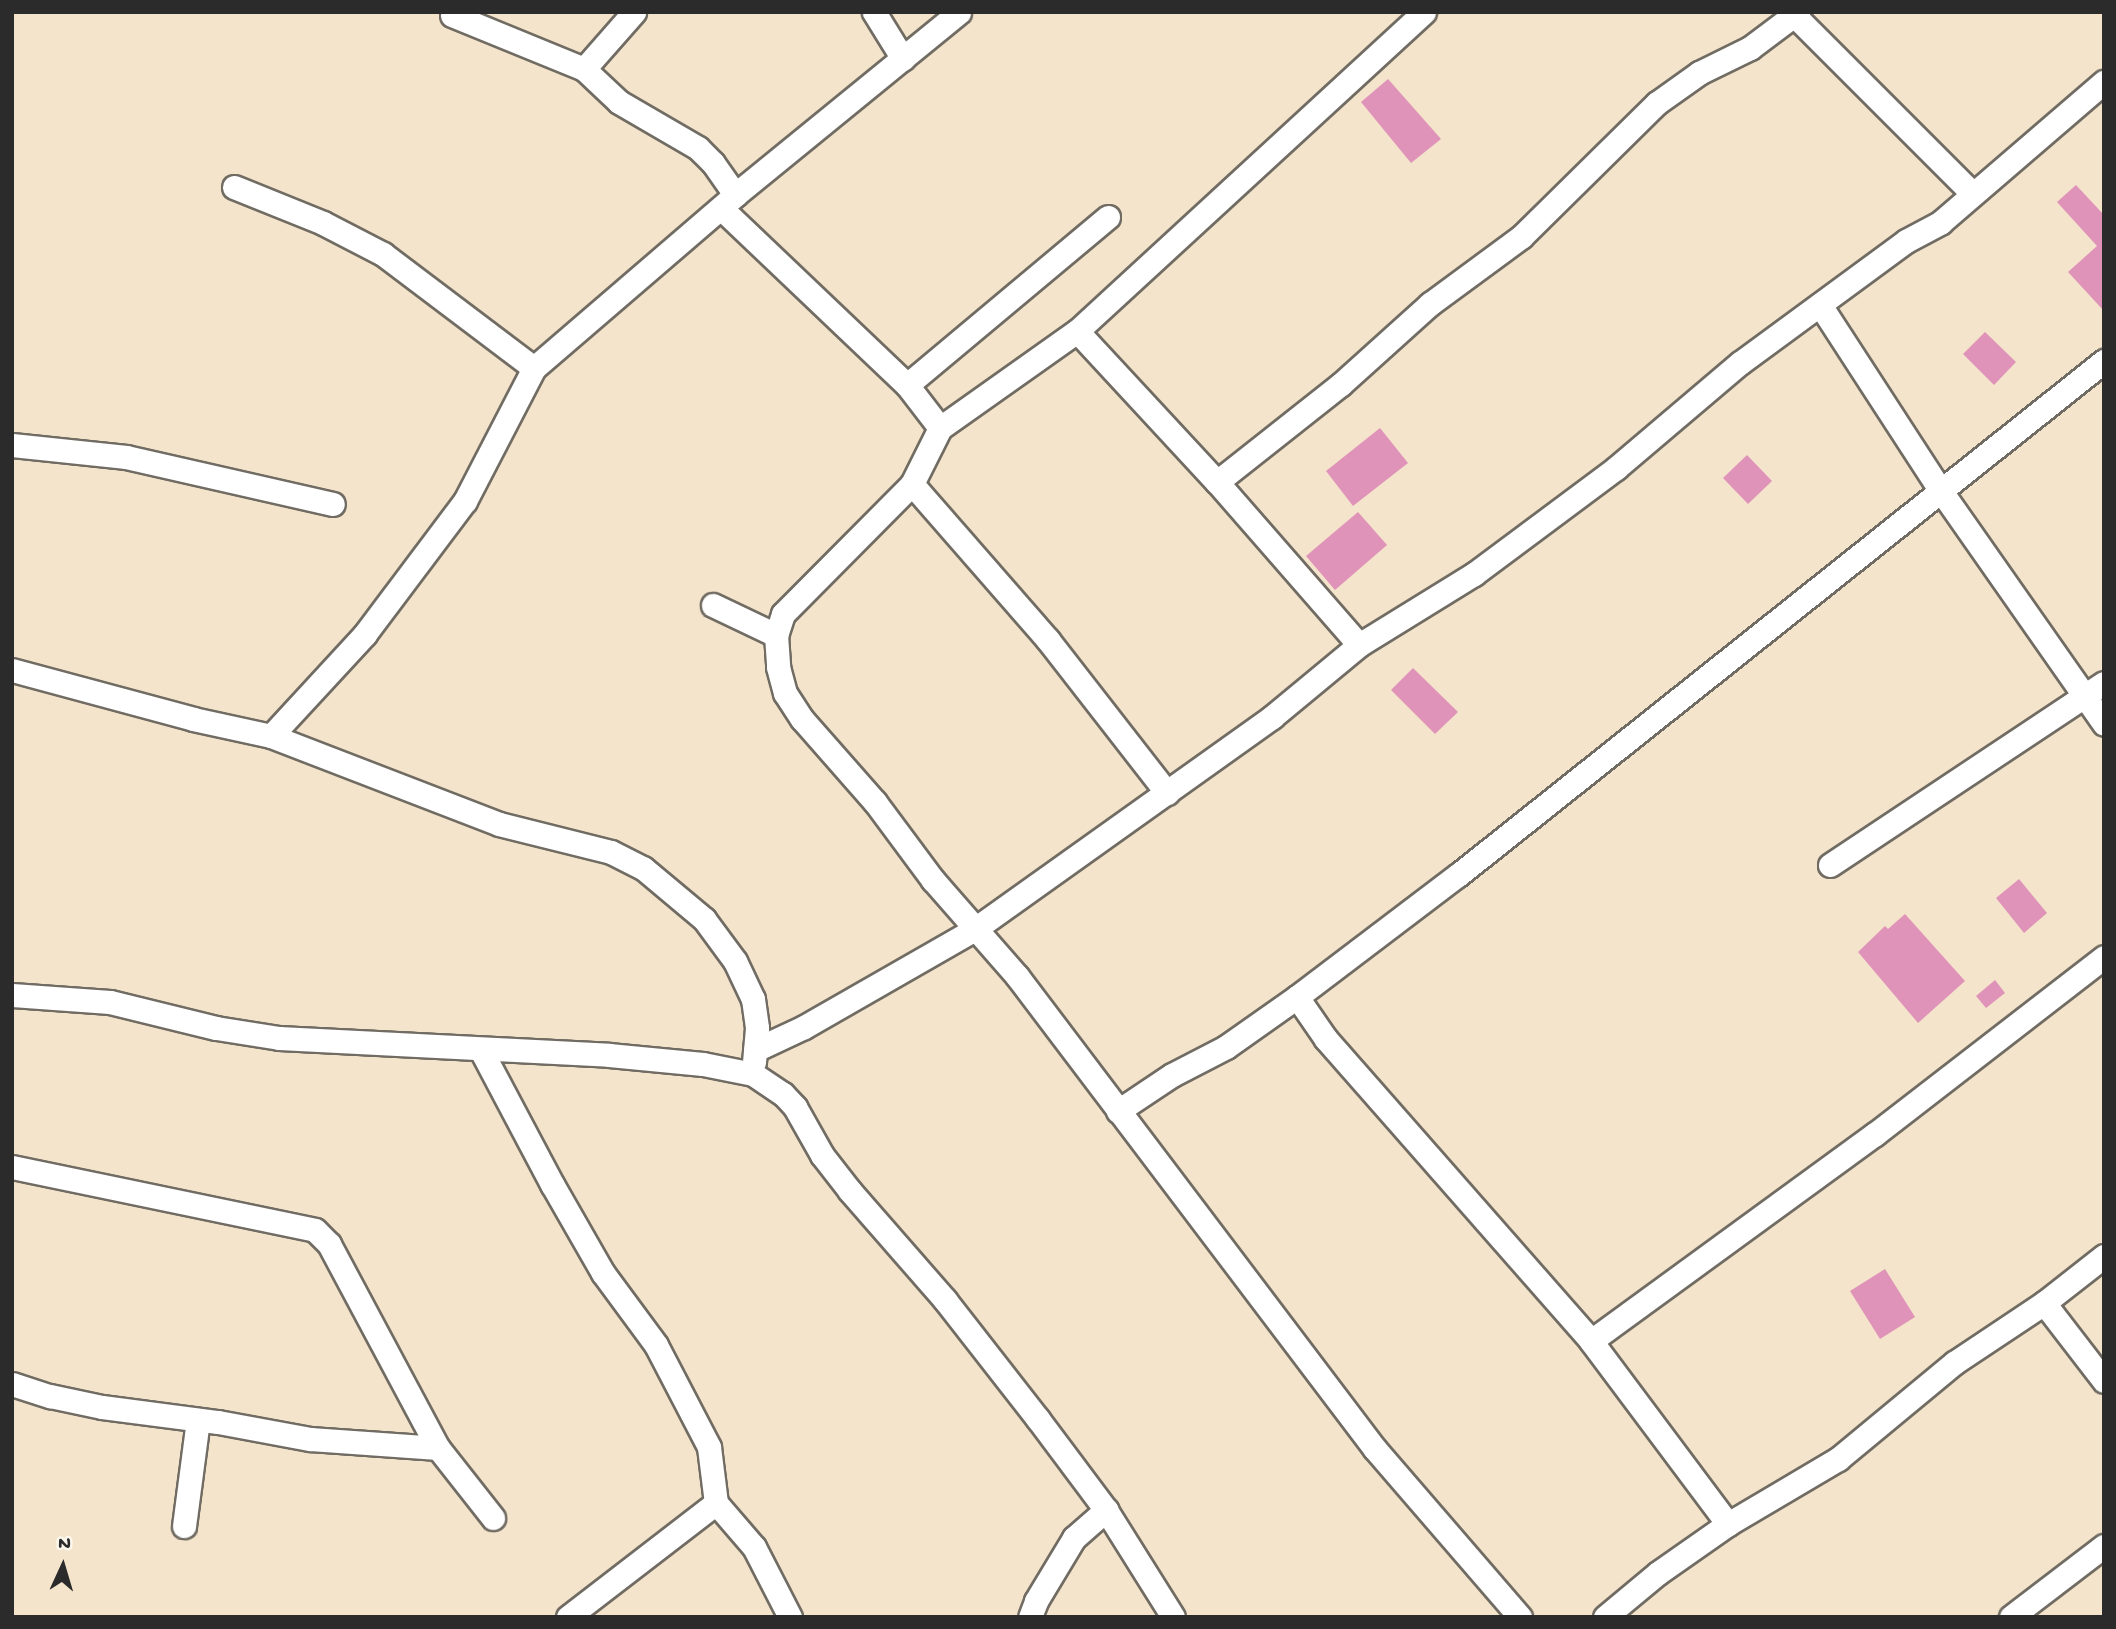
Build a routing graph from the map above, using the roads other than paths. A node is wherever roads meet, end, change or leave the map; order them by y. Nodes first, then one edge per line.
1 (634, 12) edge
2 (874, 12) edge
3 (958, 12) edge
4 (1424, 12) edge
5 (1797, 14) edge
6 (452, 15) dead end
7 (903, 59) junction
8 (584, 69) junction
9 (2104, 82) edge
10 (234, 187) dead end
11 (1972, 193) junction
12 (728, 201) junction
13 (1108, 217) dead end
14 (1820, 305) junction
15 (1077, 331) junction
16 (2104, 361) edge
17 (534, 368) junction
18 (907, 385) junction
19 (940, 428) junction
20 (12, 445) edge
21 (1217, 482) junction
22 (912, 484) junction
23 (1941, 491) junction
24 (333, 505) dead end
25 (713, 605) dead end
26 (776, 635) junction
27 (1359, 645) junction
28 (12, 670) edge
29 (2104, 683) edge
30 (2082, 696) junction
31 (2104, 724) edge
32 (271, 736) junction
33 (1167, 793) junction
34 (1830, 865) dead end
35 (975, 929) junction
36 (2104, 957) edge
37 (12, 995) edge
38 (1297, 997) junction
39 (481, 1050) junction
40 (755, 1050) junction
41 (753, 1074) junction
42 (1118, 1111) junction
43 (12, 1167) edge
44 (2104, 1256) edge
45 (2044, 1303) junction
46 (1591, 1341) junction
47 (2104, 1381) edge
48 (12, 1384) edge
49 (198, 1420) junction
50 (438, 1448) junction
51 (716, 1503) junction
52 (1106, 1510) junction
53 (494, 1518) dead end
54 (1728, 1524) junction
55 (184, 1526) dead end
56 (2104, 1546) edge
57 (568, 1617) edge
58 (790, 1617) edge
59 (1030, 1617) edge
60 (1173, 1617) edge
61 (1520, 1617) edge
62 (1605, 1617) edge
63 (2011, 1617) edge

1 - 8 street
2 - 7 street
3 - 7 street
4 - 15 street
5 - 11 street
5 - 21 street
6 - 8 street
7 - 12 street
8 - 12 street
9 - 11 street
10 - 17 street
11 - 14 street
12 - 17 street
12 - 18 street
13 - 18 street
14 - 23 street
14 - 27 street
15 - 19 street
15 - 21 street
16 - 23 street
17 - 32 street
18 - 19 street
19 - 22 street
20 - 24 street
21 - 27 street
22 - 26 street
22 - 33 street
23 - 30 street
23 - 38 street
25 - 26 street
26 - 35 street
27 - 33 street
28 - 32 street
29 - 30 street
30 - 31 street
30 - 34 street
32 - 40 street
33 - 35 street
35 - 40 street
35 - 42 street
36 - 46 street
37 - 39 street
38 - 42 street
38 - 46 street
39 - 41 street
39 - 51 street
40 - 41 street
41 - 52 street
42 - 61 street
43 - 50 street
44 - 45 street
45 - 47 street
45 - 54 street
46 - 54 street
48 - 49 street
49 - 50 street
49 - 55 street
50 - 53 street
51 - 57 street
51 - 58 street
52 - 59 street
52 - 60 street
54 - 62 street
56 - 63 street

